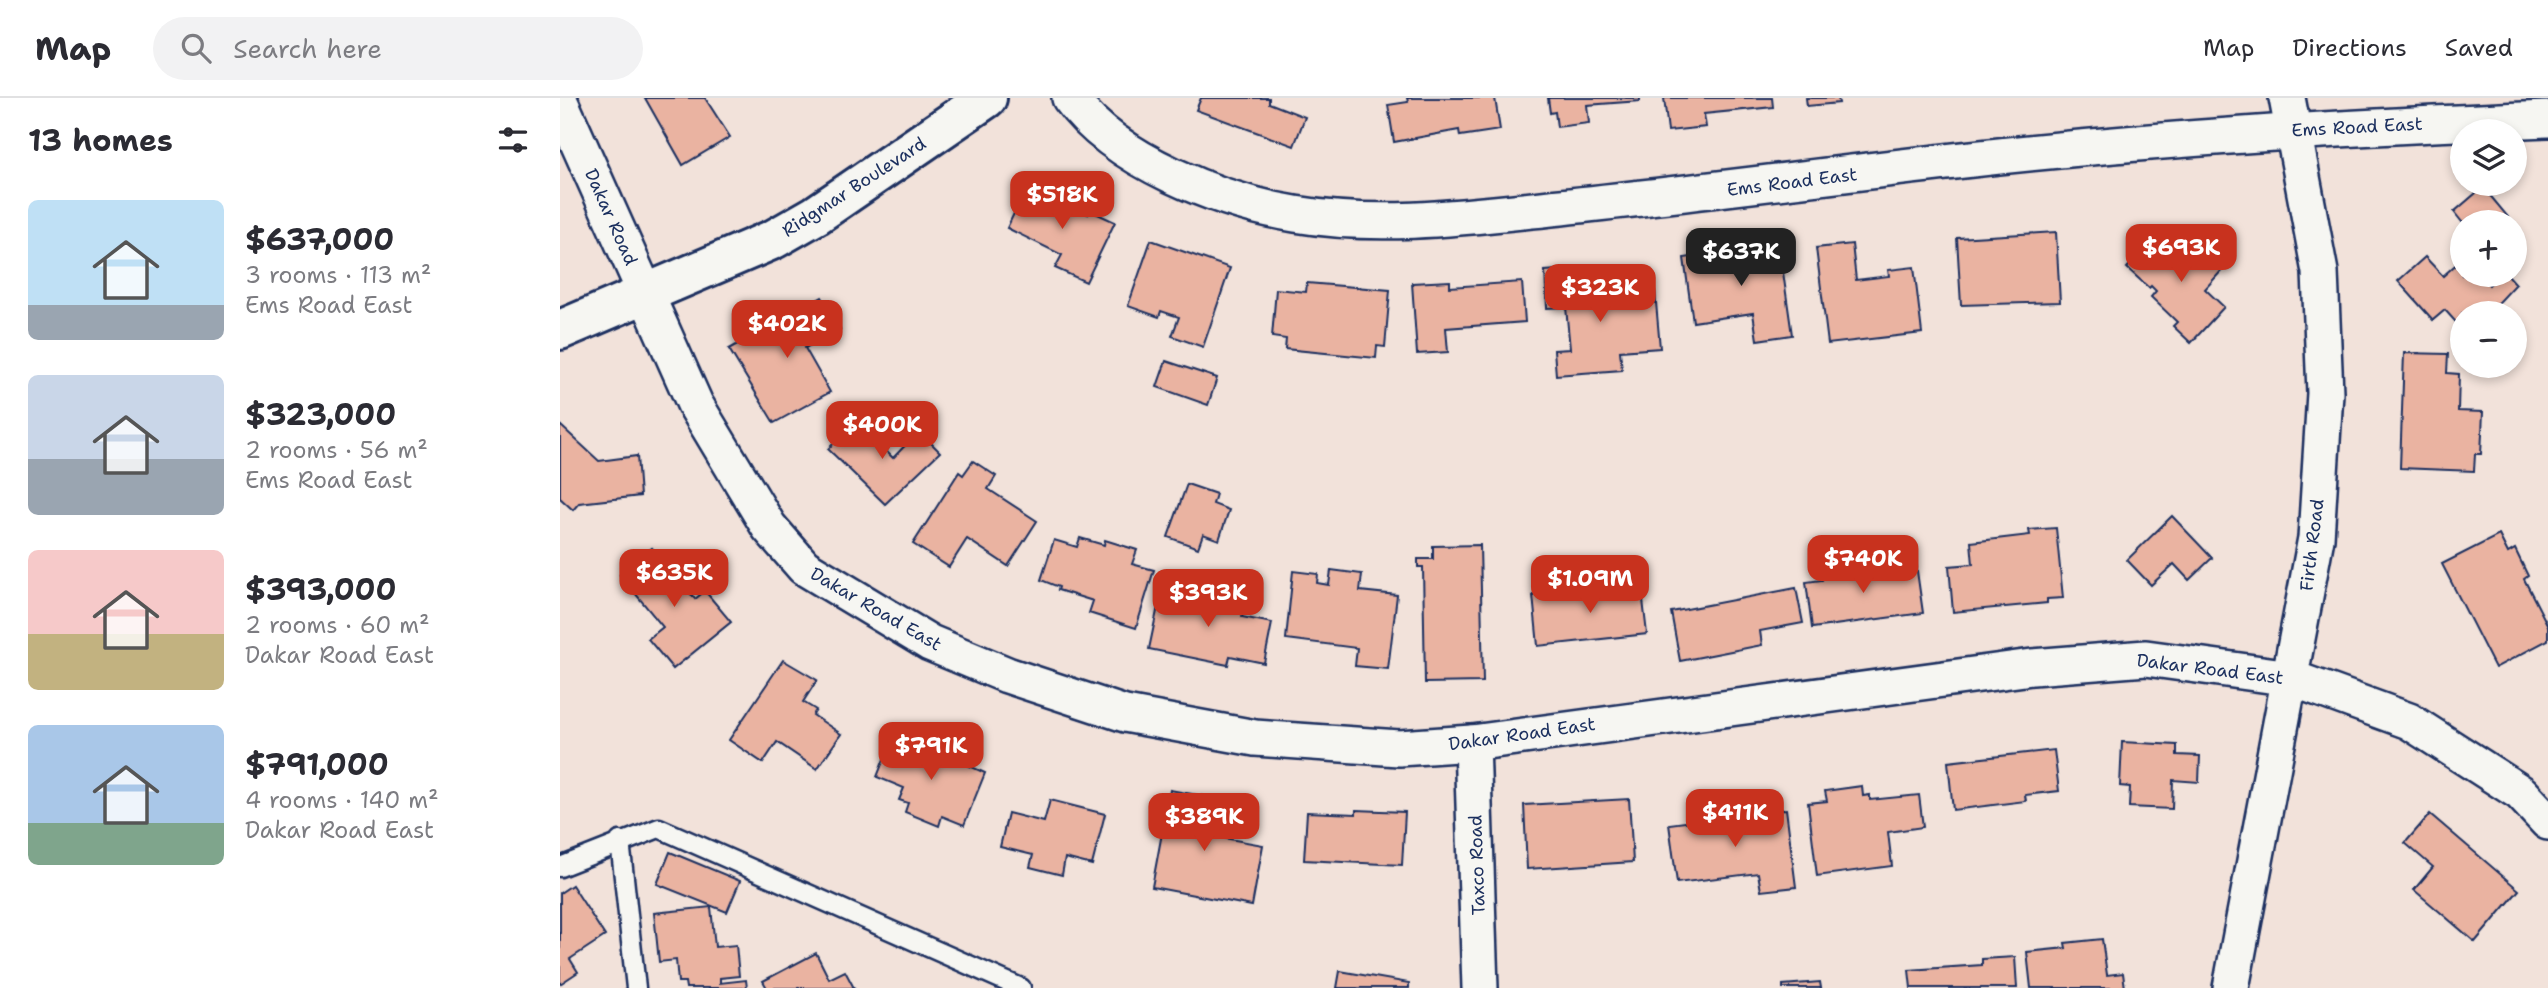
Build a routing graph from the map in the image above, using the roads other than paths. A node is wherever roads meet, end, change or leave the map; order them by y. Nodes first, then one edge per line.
1 (987, 98) edge
2 (1070, 98) edge
3 (560, 102) edge
4 (2290, 114) edge
5 (2548, 118) edge
6 (646, 294) junction
7 (560, 330) edge
8 (2291, 678) junction
9 (1472, 743) junction
10 (2548, 822) edge
11 (620, 841) junction
12 (560, 866) edge
13 (636, 988) edge
14 (1021, 988) edge
15 (1480, 988) edge
16 (2231, 988) edge

1 - 6 street, Ridgmar Boulevard
2 - 4 street, Ems Road East
3 - 6 street, Dakar Road
4 - 5 street, Ems Road East
4 - 8 street, Firth Road
6 - 7 street, Ridgmar Boulevard
6 - 9 street, Dakar Road East
8 - 9 street, Dakar Road East
8 - 10 street, Dakar Road East
8 - 16 street, Firth Road
9 - 15 street, Taxco Road
11 - 12 lane
11 - 13 lane
11 - 14 lane

